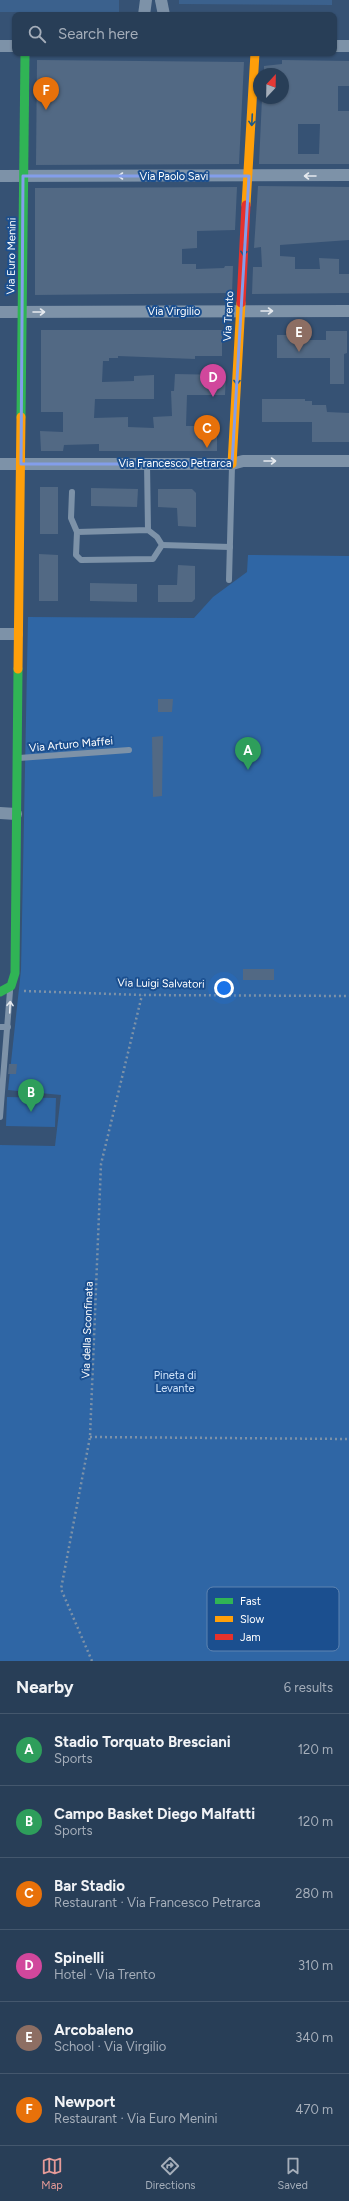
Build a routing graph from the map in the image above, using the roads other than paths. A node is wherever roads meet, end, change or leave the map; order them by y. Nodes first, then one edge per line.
1 (146, 0) edge
2 (161, 0) edge
3 (144, 12) edge
4 (163, 12) edge
5 (0, 46) edge
6 (12, 46) edge
7 (337, 46) edge
8 (349, 46) edge
9 (25, 56) edge
10 (255, 56) edge
11 (349, 175) edge
12 (0, 176) edge
13 (24, 176) junction
14 (249, 176) junction
15 (240, 311) junction
16 (349, 311) edge
17 (0, 312) edge
18 (22, 312) junction
19 (349, 461) edge
20 (0, 464) edge
21 (21, 464) junction
22 (147, 464) junction
23 (232, 464) junction
24 (72, 492) dead end
25 (148, 530) junction
26 (77, 532) junction
27 (162, 546) junction
28 (230, 547) junction
29 (229, 580) dead end
30 (0, 634) edge
31 (17, 634) junction
32 (129, 750) dead end
33 (16, 759) junction
34 (0, 813) edge
35 (16, 814) junction
36 (10, 987) junction
37 (0, 992) edge
38 (0, 1027) edge
39 (8, 1027) junction
40 (0, 1117) edge

1 - 3 street
2 - 4 street
5 - 6 street
7 - 8 street
9 - 13 street, Via Euro Menini
10 -> 14 street, Via Trento
11 -> 14 street, Via Paolo Savi
12 - 13 street, Via Paolo Savi
14 -> 13 street, Via Paolo Savi
13 - 18 street, Via Euro Menini
14 -> 15 street, Via Trento
15 -> 16 street, Via Virgilio
18 -> 15 street, Via Virgilio
15 -> 23 street, Via Trento
17 - 18 street, Via Virgilio
18 - 21 street, Via Euro Menini
23 -> 19 street, Via Francesco Petrarca
20 - 21 street, Via Francesco Petrarca
21 - 22 street, Via Francesco Petrarca
21 - 31 street, Via Euro Menini
22 - 23 street, Via Francesco Petrarca
22 - 25 lane
23 - 28 lane, Via Trento
24 - 26 lane
25 - 26 lane
25 - 27 lane
26 - 27 lane
27 - 28 lane
28 - 29 lane, Via Trento
30 - 31 street
31 - 33 street, Via Euro Menini
32 - 33 lane, Via Arturo Maffei
33 - 35 street, Via Euro Menini
34 - 35 street
35 - 36 street, Via Euro Menini
36 - 37 street
39 -> 36 lane
38 - 39 lane
39 - 40 lane

